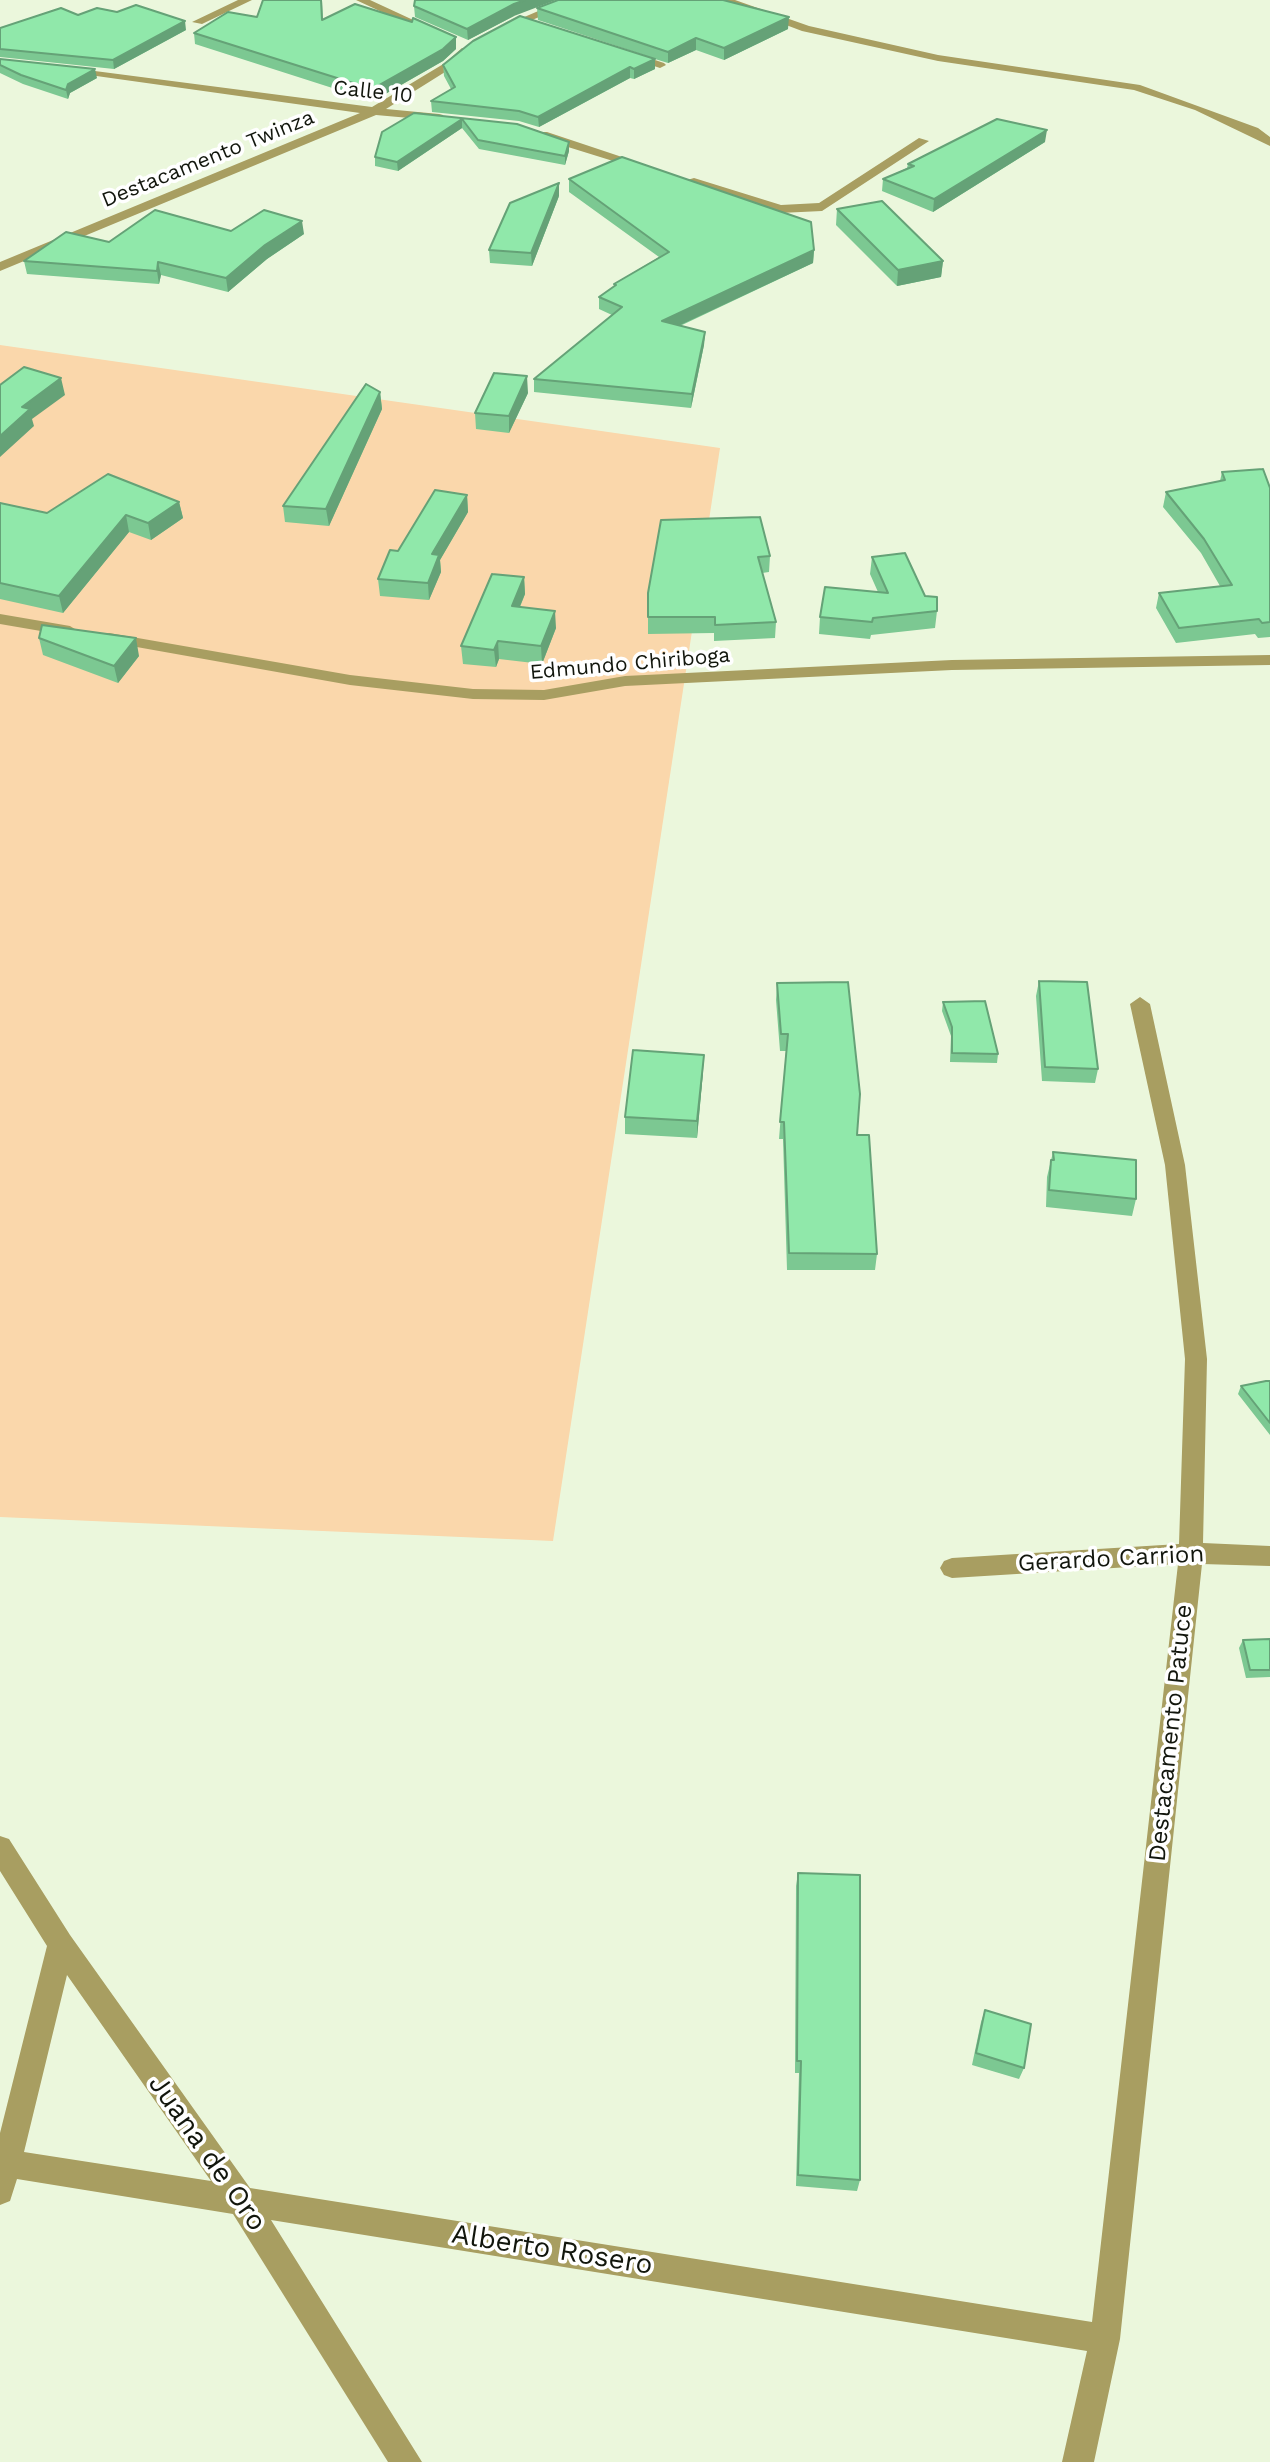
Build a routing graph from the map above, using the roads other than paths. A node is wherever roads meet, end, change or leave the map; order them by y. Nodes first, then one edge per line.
1 (247, 0) edge
2 (361, 0) edge
3 (574, 0) edge
4 (725, 0) edge
5 (519, 20) junction
6 (198, 22) dead end
7 (545, 28) edge
8 (444, 37) edge
9 (609, 48) edge
10 (660, 65) edge
11 (57, 67) edge
12 (372, 112) junction
13 (451, 120) edge
14 (531, 132) edge
15 (923, 141) dead end
16 (1270, 142) edge
17 (661, 172) edge
18 (674, 176) edge
19 (0, 267) edge
20 (0, 619) edge
21 (1270, 660) edge
22 (1140, 1004) dead end
23 (1191, 1553) junction
24 (1270, 1556) edge
25 (952, 1568) dead end
26 (0, 1848) edge
27 (61, 1944) junction
28 (3, 2162) edge
29 (0, 2192) edge
30 (242, 2201) junction
31 (1105, 2339) junction
32 (406, 2462) edge
33 (1078, 2462) edge

1 - 6 street
2 - 8 street
3 - 5 street, Destacamento Twinza
4 - 16 street
5 - 7 street
5 - 12 street, Destacamento Twinza
9 - 10 street
11 - 12 street, Calle 10
12 - 13 street, Calle 10
12 - 19 street, Destacamento Twinza
14 - 17 street
15 - 18 street
20 - 21 street, Edmundo Chiriboga
22 - 23 street, Destacamento Patuce
23 - 24 street, Gerardo Carrion
23 - 25 street, Gerardo Carrion
23 - 31 street, Destacamento Patuce
26 - 27 street, Juana de Oro
27 - 28 street
27 - 30 street, Juana de Oro
28 - 29 street
28 - 30 street, Alberto Rosero
30 - 31 street, Alberto Rosero
30 - 32 street, Juana de Oro
31 - 33 street, Destacamento Patuce

